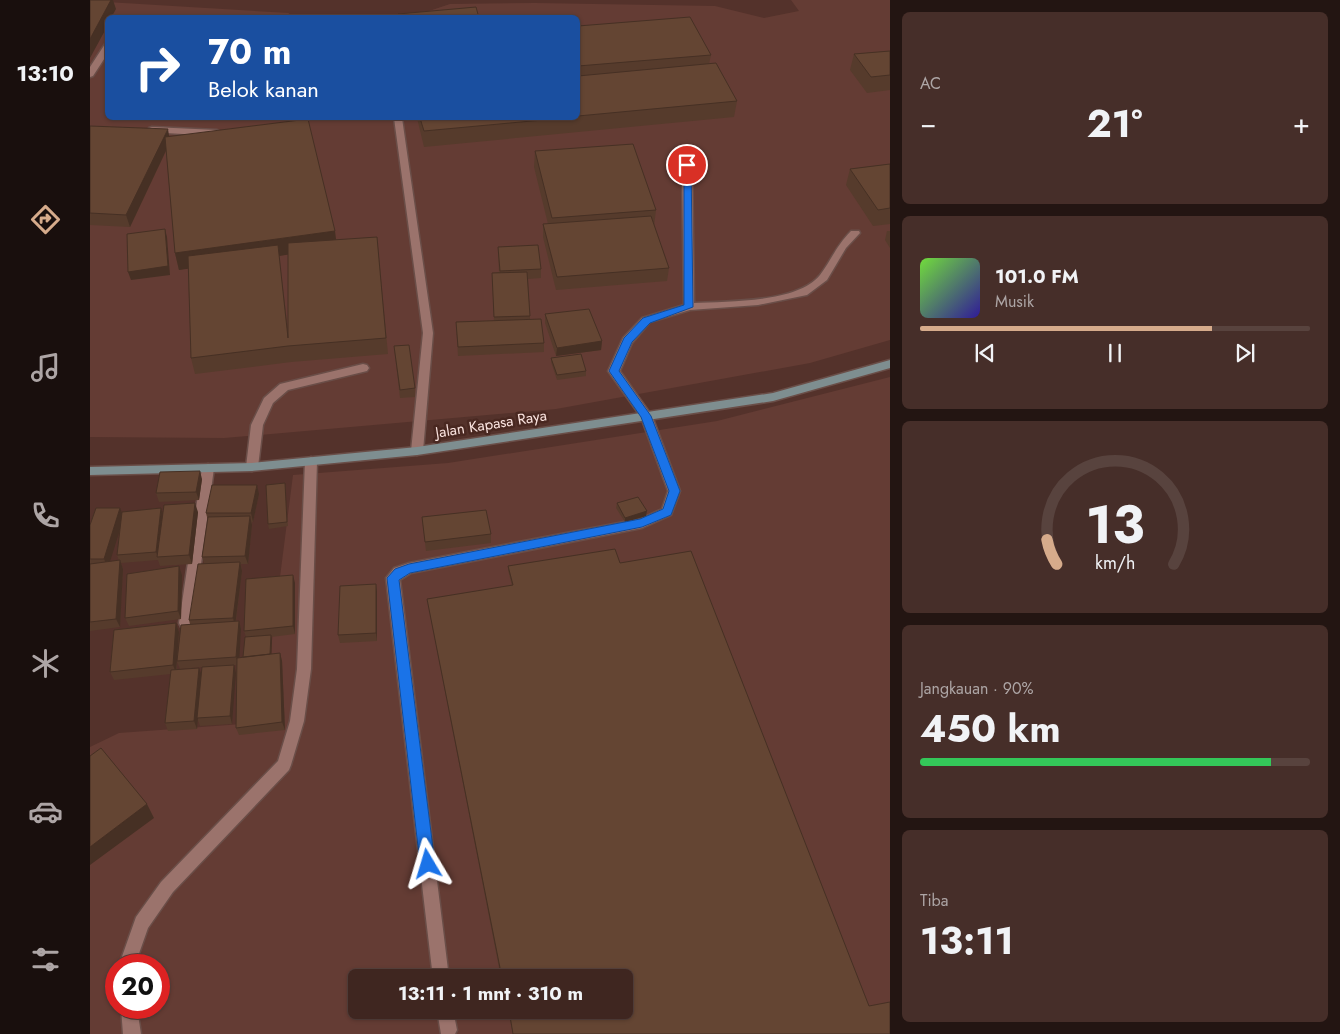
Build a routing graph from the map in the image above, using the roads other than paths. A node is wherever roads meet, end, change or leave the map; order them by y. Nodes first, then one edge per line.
1 (105, 51) edge
2 (90, 74) edge
3 (398, 120) edge
4 (139, 130) edge
5 (228, 134) edge
6 (687, 165) dead end
7 (855, 233) dead end
8 (689, 307) junction
9 (890, 364) edge
10 (363, 368) dead end
11 (646, 416) junction
12 (417, 451) junction
13 (311, 461) junction
14 (252, 467) junction
15 (208, 468) junction
16 (90, 471) edge
17 (186, 623) edge
18 (131, 954) edge
19 (440, 969) edge
20 (130, 1019) edge
21 (446, 1019) edge
22 (448, 1030) dead end
23 (132, 1034) edge

1 - 2 lane
3 - 12 lane
4 - 5 lane
6 - 8 lane
7 - 8 lane
8 - 11 lane
9 - 11 main road, Jalan Kapasa Raya
10 - 14 lane
11 - 12 main road, Jalan Kapasa Raya
11 - 19 lane
12 - 13 main road, Jalan Kapasa Raya
13 - 14 main road, Jalan Kapasa Raya
13 - 18 lane
14 - 15 main road, Jalan Kapasa Raya
15 - 16 main road, Jalan Kapasa Raya
15 - 17 lane
20 - 23 lane
21 - 22 lane

